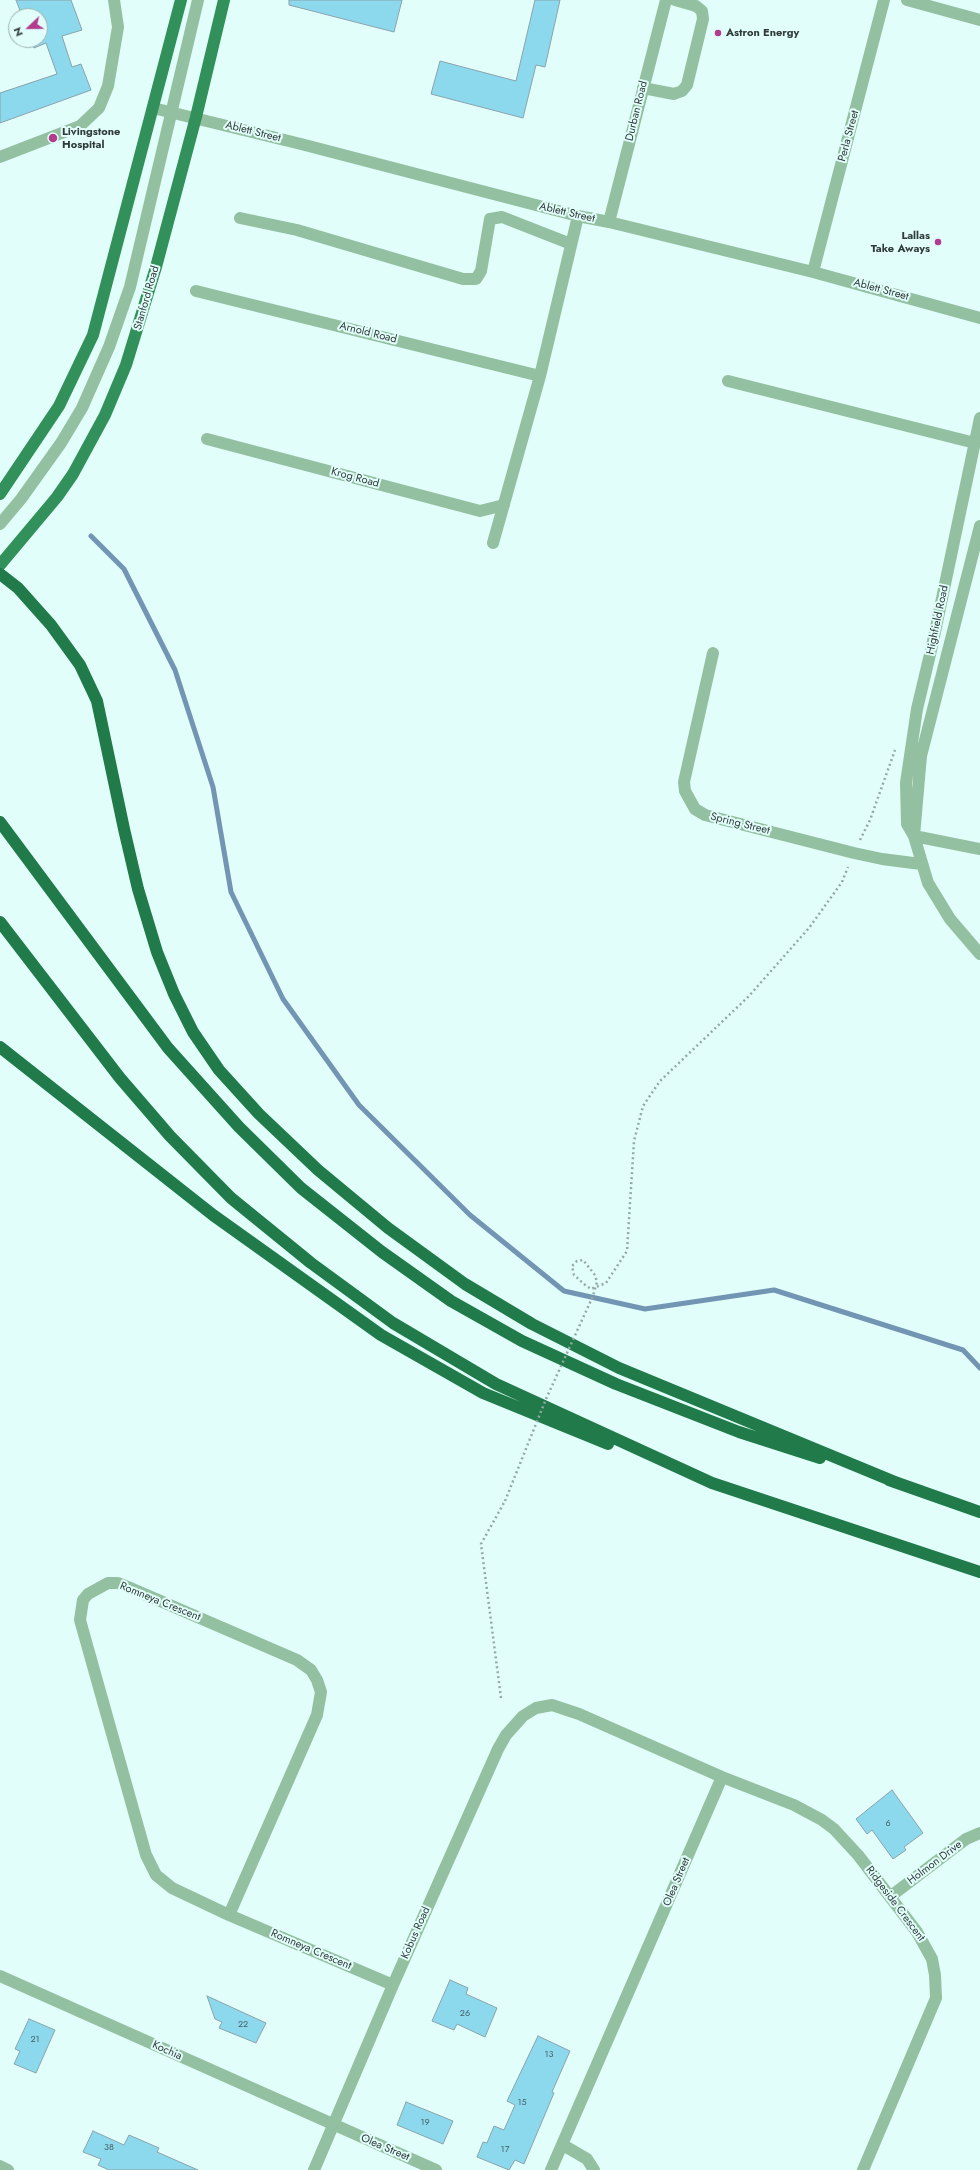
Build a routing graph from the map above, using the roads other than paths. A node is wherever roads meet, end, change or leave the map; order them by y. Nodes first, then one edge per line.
1 (114, 0) edge
2 (181, 0) edge
3 (198, 0) edge
4 (224, 0) edge
5 (666, 0) edge
6 (675, 0) edge
7 (884, 0) edge
8 (907, 0) edge
9 (980, 20) edge
10 (643, 88) junction
11 (153, 108) junction
12 (171, 112) junction
13 (196, 117) junction
14 (0, 157) edge
15 (578, 216) junction
16 (240, 218) dead end
17 (609, 222) junction
18 (571, 244) junction
19 (813, 272) junction
20 (196, 290) dead end
21 (980, 318) edge
22 (540, 376) junction
23 (728, 381) dead end
24 (980, 418) edge
25 (207, 439) dead end
26 (975, 443) junction
27 (0, 494) edge
28 (504, 506) junction
29 (0, 524) edge
30 (980, 526) edge
31 (493, 543) dead end
32 (0, 564) edge
33 (975, 564) edge
34 (0, 574) edge
35 (713, 653) dead end
36 (0, 822) edge
37 (912, 828) junction
38 (980, 849) edge
39 (921, 864) junction
40 (0, 922) edge
41 (980, 954) edge
42 (0, 1046) edge
43 (895, 1482) junction
44 (712, 1483) junction
45 (980, 1512) edge
46 (980, 1572) edge
47 (722, 1777) junction
48 (980, 1833) edge
49 (891, 1896) junction
50 (229, 1915) junction
51 (0, 1976) edge
52 (393, 1985) junction
53 (334, 2126) junction
54 (563, 2146) junction
55 (0, 2166) edge
56 (8, 2170) edge
57 (314, 2170) edge
58 (436, 2170) edge
59 (551, 2170) edge
60 (594, 2170) edge
61 (863, 2170) edge

1 - 14 street
2 - 11 main road
3 - 12 street
4 - 13 main road, Stanford Road
5 - 10 street, Durban Road
6 - 10 street
7 - 19 street, Perla Street
8 - 9 street
10 - 17 street, Durban Road
11 - 12 street, Ablett Street
11 - 27 main road
12 - 13 street, Ablett Street
12 - 29 street
13 - 15 street, Ablett Street
13 - 32 main road, Stanford Road
15 - 17 street, Ablett Street
15 - 18 street
16 - 18 street
17 - 19 street, Ablett Street
18 - 22 street
19 - 21 street, Ablett Street
20 - 22 street, Arnold Road
22 - 28 street
23 - 26 street
24 - 26 street, Highfield Road
25 - 28 street, Krog Road
26 - 37 street, Highfield Road
28 - 31 street
30 - 33 street, Highfield Road
33 - 37 street, Highfield Road
34 - 43 highway
35 - 39 street, Spring Street
36 - 43 highway
37 - 38 street
37 - 39 street
39 - 41 street
40 - 44 highway
42 - 44 highway
43 - 45 highway
44 - 46 highway
47 - 49 street, Ridgeside Crescent
47 - 52 street, Kobus Road
47 - 54 street, Olea Street
48 - 49 street, Holmon Drive
49 - 61 street, Ridgeside Crescent
50 - 50 street, Romneya Crescent
50 - 52 street, Romneya Crescent
51 - 53 street, Kochia
52 - 53 street, Kobus Road
53 - 57 street, Kobus Road
53 - 58 street, Olea Street
54 - 59 street, Olea Street
54 - 60 street
55 - 56 street

